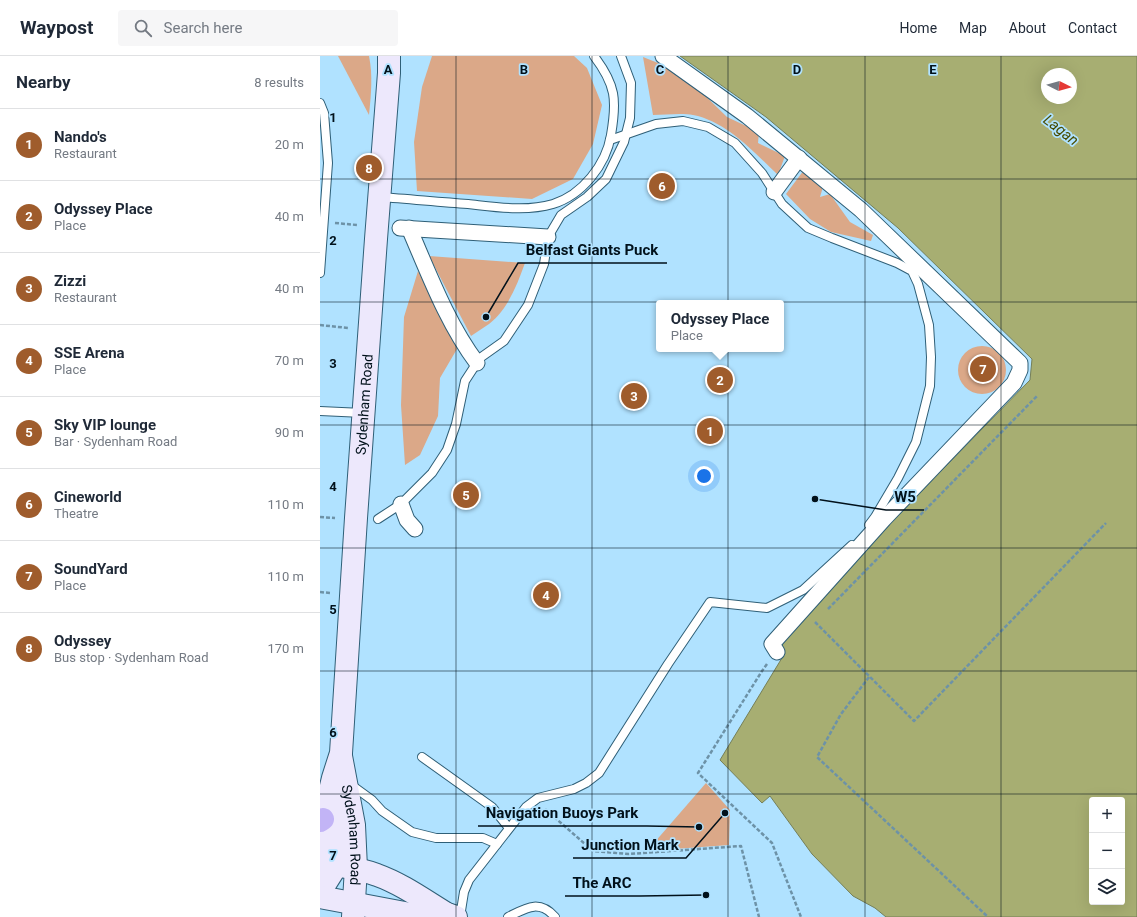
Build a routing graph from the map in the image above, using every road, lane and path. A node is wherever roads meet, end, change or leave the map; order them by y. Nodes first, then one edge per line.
1 (389, 56) edge
2 (594, 56) edge
3 (621, 56) edge
4 (664, 56) edge
5 (320, 103) edge
6 (626, 134) junction
7 (610, 140) junction
8 (799, 158) junction
9 (774, 192) junction
10 (379, 196) junction
11 (324, 222) junction
12 (357, 224) dead end
13 (548, 237) junction
14 (320, 273) edge
15 (320, 325) edge
16 (348, 328) dead end
17 (477, 363) junction
18 (1038, 395) dead end
19 (320, 411) edge
20 (363, 413) junction
21 (401, 504) junction
22 (320, 517) edge
23 (335, 518) dead end
24 (378, 519) dead end
25 (1106, 523) dead end
26 (415, 529) dead end
27 (320, 592) edge
28 (330, 593) dead end
29 (826, 611) dead end
30 (820, 617) dead end
31 (777, 652) joint
32 (869, 677) junction
33 (422, 757) dead end
34 (342, 783) junction
35 (535, 801) junction
36 (322, 820) edge
37 (509, 828) junction
38 (497, 844) junction
39 (333, 863) edge
40 (336, 904) edge
41 (408, 915) edge
42 (454, 916) edge
43 (508, 917) edge
44 (555, 917) edge
45 (759, 917) edge
46 (801, 917) edge
47 (988, 917) edge

1 - 10 street, Sydenham Road
2 - 7 lane
3 - 6 lane
4 - 8 street
5 - 11 lane
6 - 7 lane
6 - 9 lane
6 - 13 lane
7 - 10 lane
8 - 9 street
8 - 31 street
9 - 35 lane
10 - 20 street, Sydenham Road
11 - 12 path
11 - 14 lane
13 - 17 lane
13 - 17 street
15 - 16 path
17 - 21 lane
18 - 29 path
19 - 20 lane
20 - 34 street, Sydenham Road
21 - 24 lane
21 - 26 street
22 - 23 path
25 - 32 path
27 - 28 path
30 - 32 path
31 - 46 path
32 - 47 path
33 - 37 lane
34 - 36 street, Sydenham Road
34 - 38 lane
34 - 39 street
35 - 37 lane
35 - 45 path
36 - 39 street, Sydenham Road
37 - 38 lane
38 - 42 lane
39 - 40 street
39 - 40 street, Sydenham Road
39 - 42 street
40 - 41 street
41 - 42 street
43 - 44 lane

